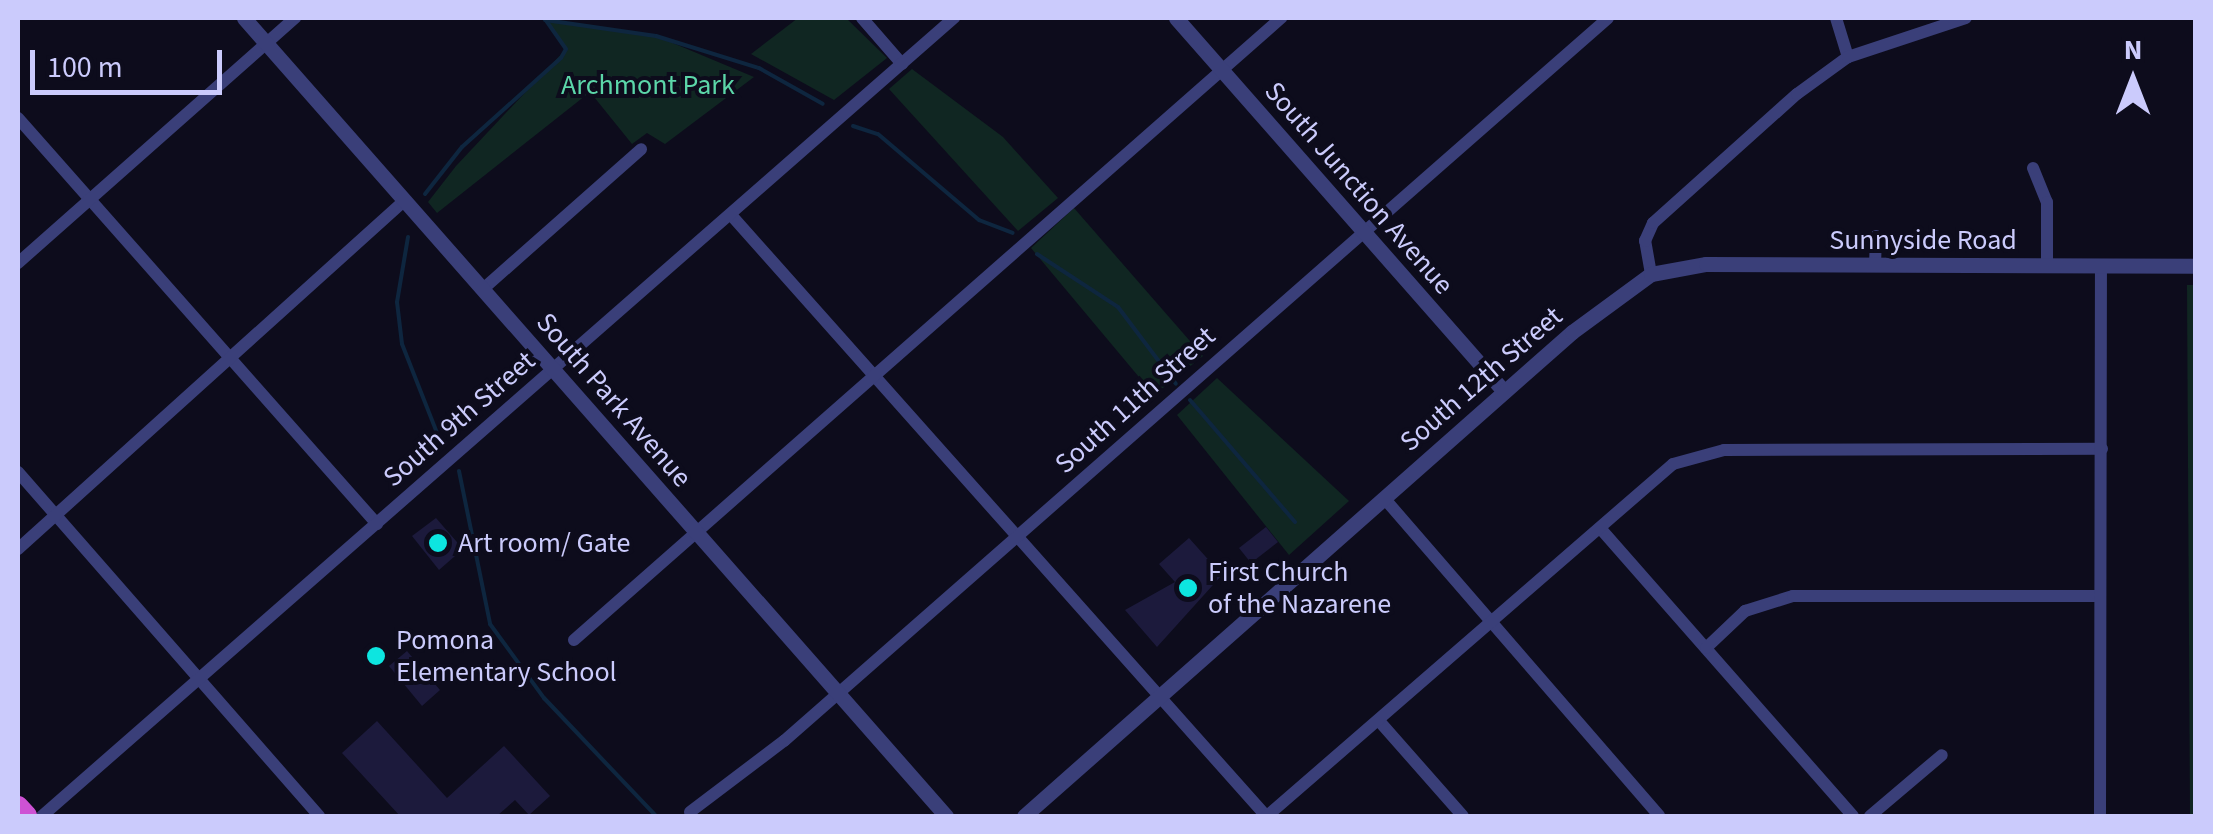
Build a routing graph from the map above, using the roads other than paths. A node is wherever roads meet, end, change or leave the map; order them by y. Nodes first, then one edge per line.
1 (244, 18) edge
2 (295, 18) edge
3 (862, 18) edge
4 (954, 18) edge
5 (1176, 18) edge
6 (1281, 18) edge
7 (1608, 18) edge
8 (1836, 18) edge
9 (1966, 18) edge
10 (266, 42) junction
11 (1848, 58) junction
12 (902, 64) junction
13 (1221, 70) junction
14 (18, 118) edge
15 (641, 149) dead end
16 (2033, 168) dead end
17 (91, 199) junction
18 (404, 200) junction
19 (732, 216) junction
20 (1364, 230) junction
21 (1876, 236) dead end
22 (18, 263) edge
23 (1876, 265) junction
24 (2047, 266) junction
25 (2102, 266) junction
26 (2196, 266) edge
27 (1651, 274) junction
28 (484, 289) junction
29 (233, 361) junction
30 (554, 369) junction
31 (874, 375) junction
32 (1504, 391) junction
33 (2102, 448) junction
34 (18, 472) edge
35 (1384, 498) junction
36 (57, 517) junction
37 (377, 524) junction
38 (1600, 528) junction
39 (696, 532) junction
40 (1014, 540) junction
41 (18, 549) edge
42 (2100, 596) junction
43 (1491, 624) junction
44 (574, 640) dead end
45 (1706, 648) junction
46 (200, 680) junction
47 (836, 692) junction
48 (1156, 698) junction
49 (1380, 722) junction
50 (1942, 755) dead end
51 (18, 807) edge
52 (690, 812) dead end
53 (26, 816) edge
54 (42, 816) edge
55 (319, 816) edge
56 (946, 816) edge
57 (1024, 816) edge
58 (1266, 816) edge
59 (1463, 816) edge
60 (1659, 816) edge
61 (1852, 816) edge
62 (1870, 816) edge
63 (2100, 816) edge

1 - 10 street, South Park Avenue
2 - 10 street
3 - 12 street
4 - 12 street, South 9th Street
5 - 13 street, South Junction Avenue
6 - 13 street
7 - 20 street, South 11th Street
8 - 11 street
9 - 11 street
10 - 17 street
10 - 18 street, South Park Avenue
11 - 27 street
12 - 19 street, South 9th Street
13 - 20 street, South Junction Avenue
13 - 31 street
14 - 17 street
15 - 28 street
16 - 24 street
17 - 22 street
17 - 29 street
18 - 28 street, South Park Avenue
18 - 29 street
19 - 30 street, South 9th Street
19 - 31 street
20 - 32 street, South Junction Avenue
20 - 40 street, South 11th Street
21 - 23 street
23 - 24 street, Sunnyside Road
23 - 27 street, Sunnyside Road
24 - 25 street, Sunnyside Road
25 - 26 street, Sunnyside Road
25 - 33 street
27 - 32 street, South 12th Street
28 - 30 street, South Park Avenue
29 - 36 street
29 - 37 street
30 - 37 street, South 9th Street
30 - 39 street, South Park Avenue
31 - 39 street
31 - 40 street
32 - 35 street, South 12th Street
33 - 38 street
33 - 42 street
34 - 36 street
35 - 43 street
35 - 48 street, South 12th Street
36 - 41 street
36 - 46 street
37 - 46 street, South 9th Street
38 - 43 street
38 - 45 street
39 - 44 street
39 - 47 street, South Park Avenue
40 - 47 street, South 11th Street
40 - 48 street
42 - 45 street
42 - 63 street
43 - 49 street
43 - 60 street
45 - 61 street
46 - 54 street, South 9th Street
46 - 55 street
47 - 52 street, South 11th Street
47 - 56 street, South Park Avenue
48 - 57 street, South 12th Street
48 - 58 street
49 - 58 street
49 - 59 street
50 - 62 street
51 - 53 highway

